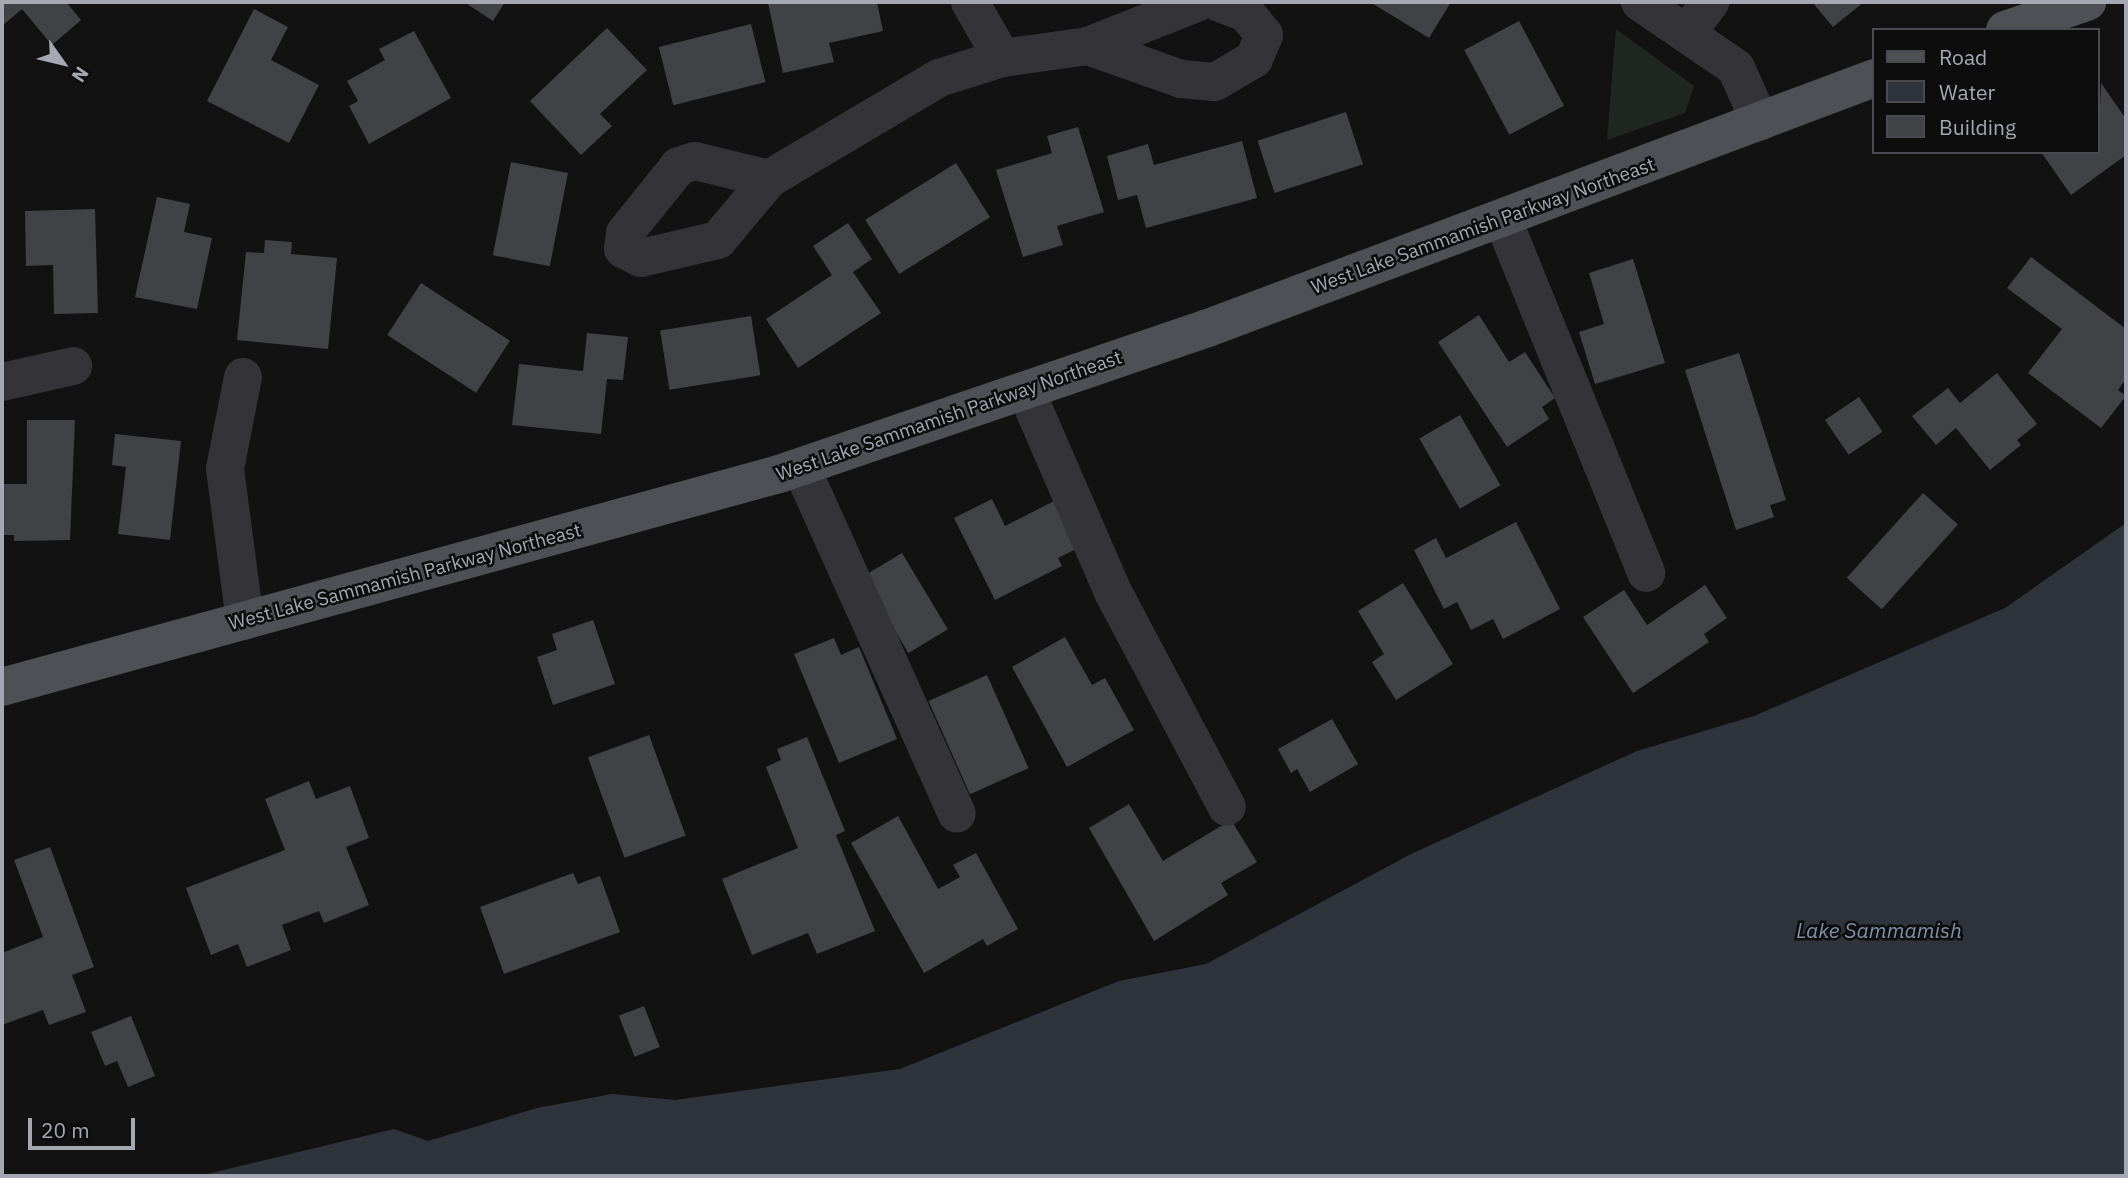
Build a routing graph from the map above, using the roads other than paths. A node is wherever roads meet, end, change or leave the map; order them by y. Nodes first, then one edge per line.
1 (970, 2) edge
2 (1199, 2) edge
3 (1217, 2) edge
4 (1640, 2) edge
5 (1710, 2) edge
6 (2087, 2) edge
7 (2011, 28) edge
8 (1687, 33) junction
9 (1087, 46) junction
10 (1002, 58) junction
11 (1872, 79) edge
12 (1760, 122) junction
13 (769, 179) dead end
14 (1503, 220) junction
15 (73, 366) dead end
16 (243, 377) dead end
17 (2, 382) edge
18 (1026, 391) junction
19 (801, 467) junction
20 (1646, 573) dead end
21 (245, 621) junction
22 (2, 687) edge
23 (1227, 807) dead end
24 (957, 814) dead end

1 - 10 street
2 - 9 street
3 - 9 street
4 - 8 street
5 - 8 street
6 - 7 main road
8 - 12 street
9 - 10 street
10 - 13 street
11 - 12 main road, West Lake Sammamish Parkway Northeast
12 - 14 main road, West Lake Sammamish Parkway Northeast
14 - 18 main road, West Lake Sammamish Parkway Northeast
14 - 20 street
15 - 17 street
16 - 21 street
18 - 19 main road, West Lake Sammamish Parkway Northeast
18 - 23 street
19 - 21 main road, West Lake Sammamish Parkway Northeast
19 - 24 street
21 - 22 main road, West Lake Sammamish Parkway Northeast

